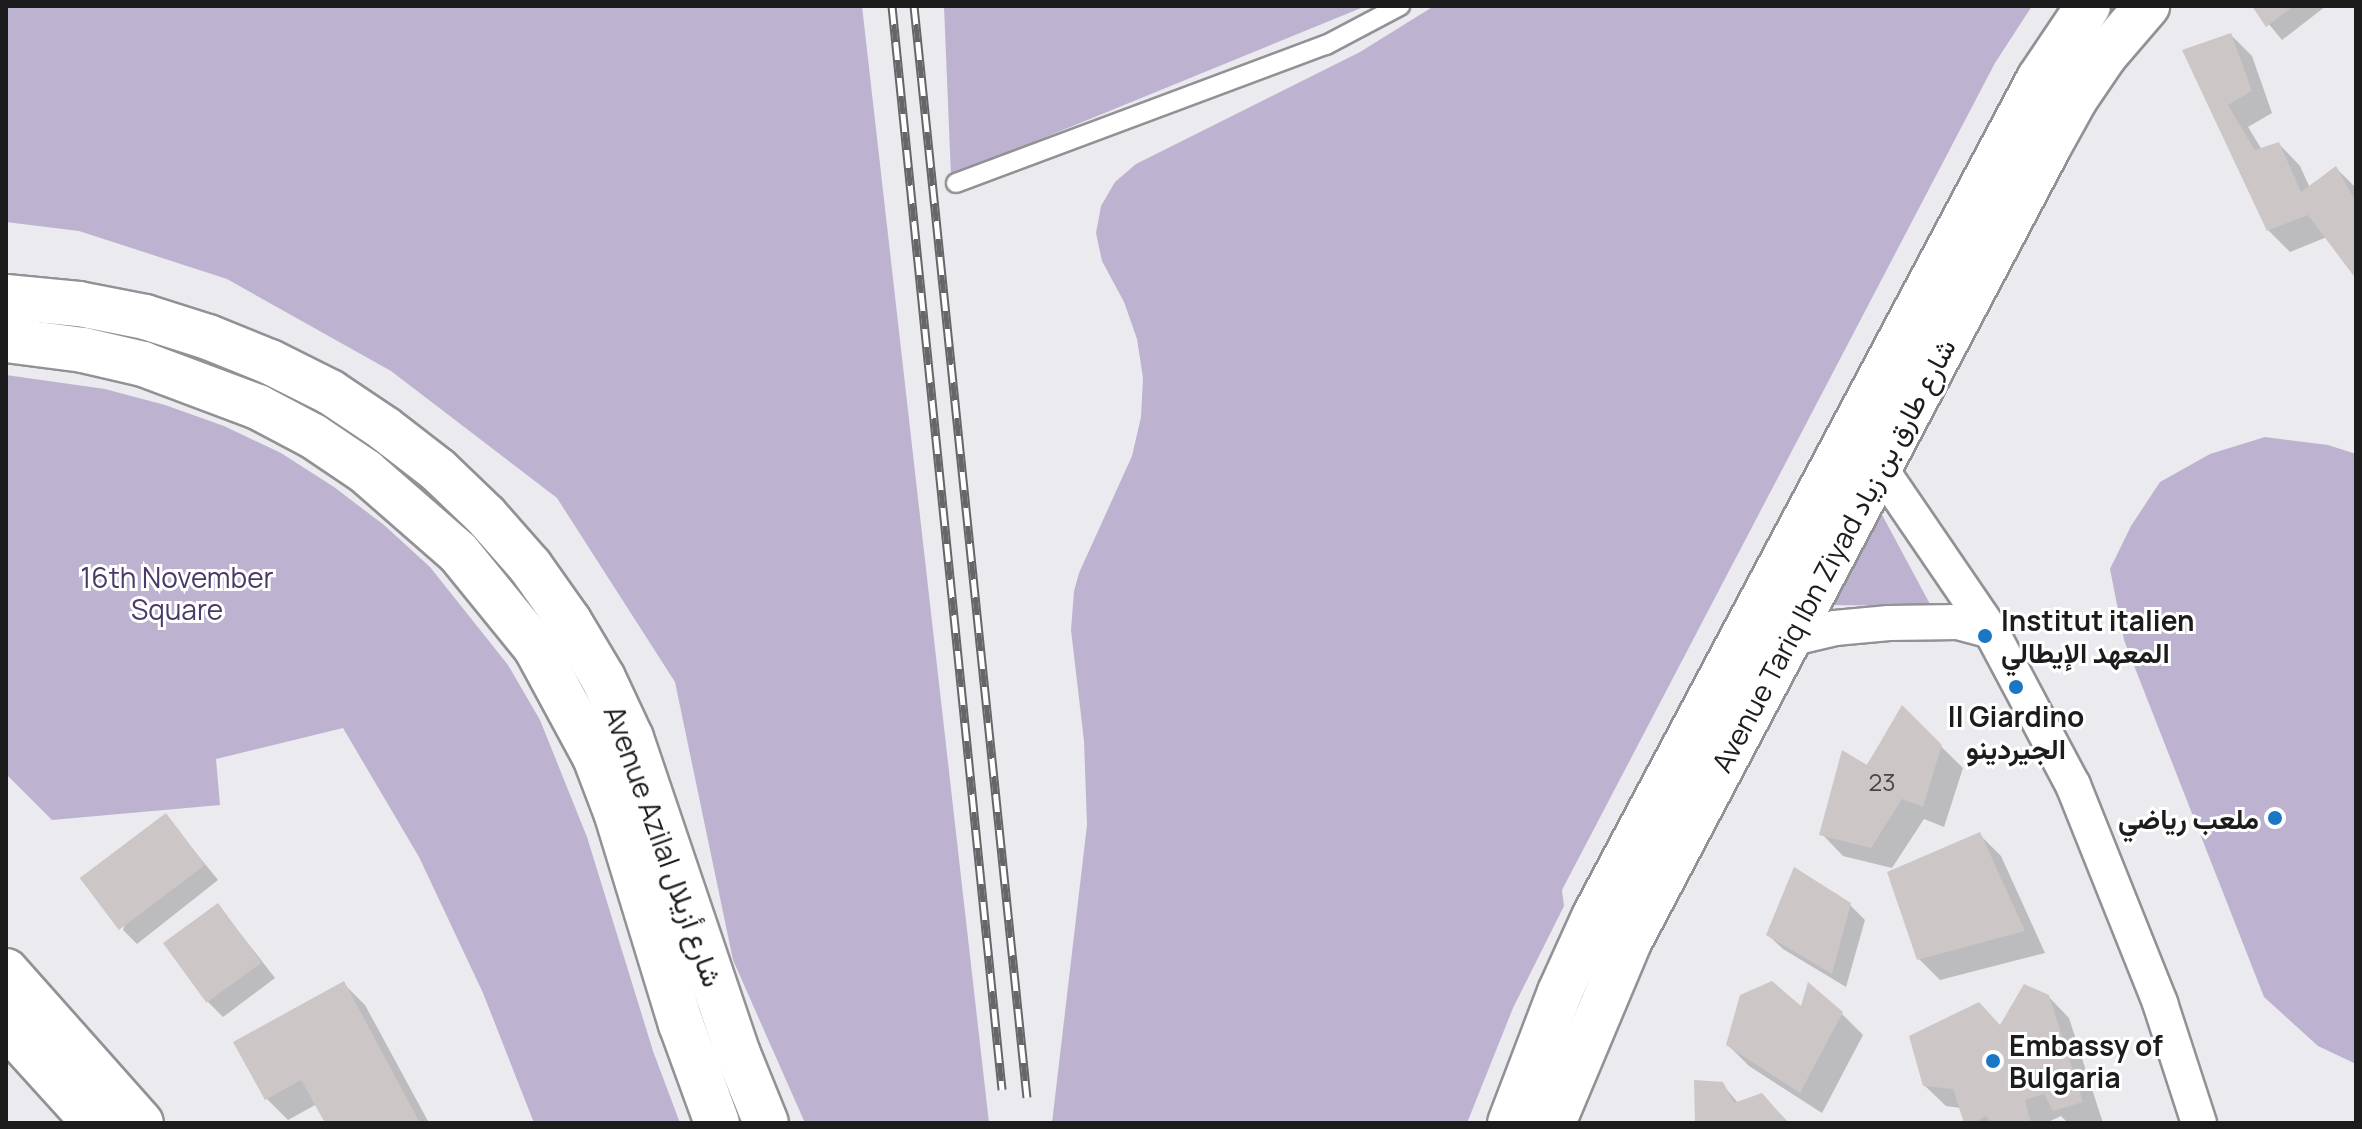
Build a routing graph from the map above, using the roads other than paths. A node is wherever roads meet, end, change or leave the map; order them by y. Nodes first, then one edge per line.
1 (1400, 6) edge
2 (2088, 6) edge
3 (2147, 6) edge
4 (956, 183) dead end
5 (6, 297) edge
6 (6, 340) edge
7 (1880, 468) junction
8 (1991, 631) junction
9 (1789, 639) junction
10 (6, 971) edge
11 (6, 1025) edge
12 (95, 1123) edge
13 (141, 1123) edge
14 (717, 1123) edge
15 (766, 1123) edge
16 (1510, 1123) edge
17 (1553, 1123) edge
18 (2199, 1123) edge

1 - 4 lane
2 - 16 main road, Avenue Tariq Ibn Ziyad شارع طارق بن زياد
3 - 7 main road, Avenue Tariq Ibn Ziyad شارع طارق بن زياد
5 - 15 main road, Avenue Azilal شارع أزيلال
6 - 14 main road, Avenue Azilal شارع أزيلال
7 - 8 street
7 - 9 main road, Avenue Tariq Ibn Ziyad شارع طارق بن زياد
8 - 9 street
8 - 18 street
9 - 17 main road, Avenue Tariq Ibn Ziyad شارع طارق بن زياد
10 - 13 main road
11 - 12 main road

